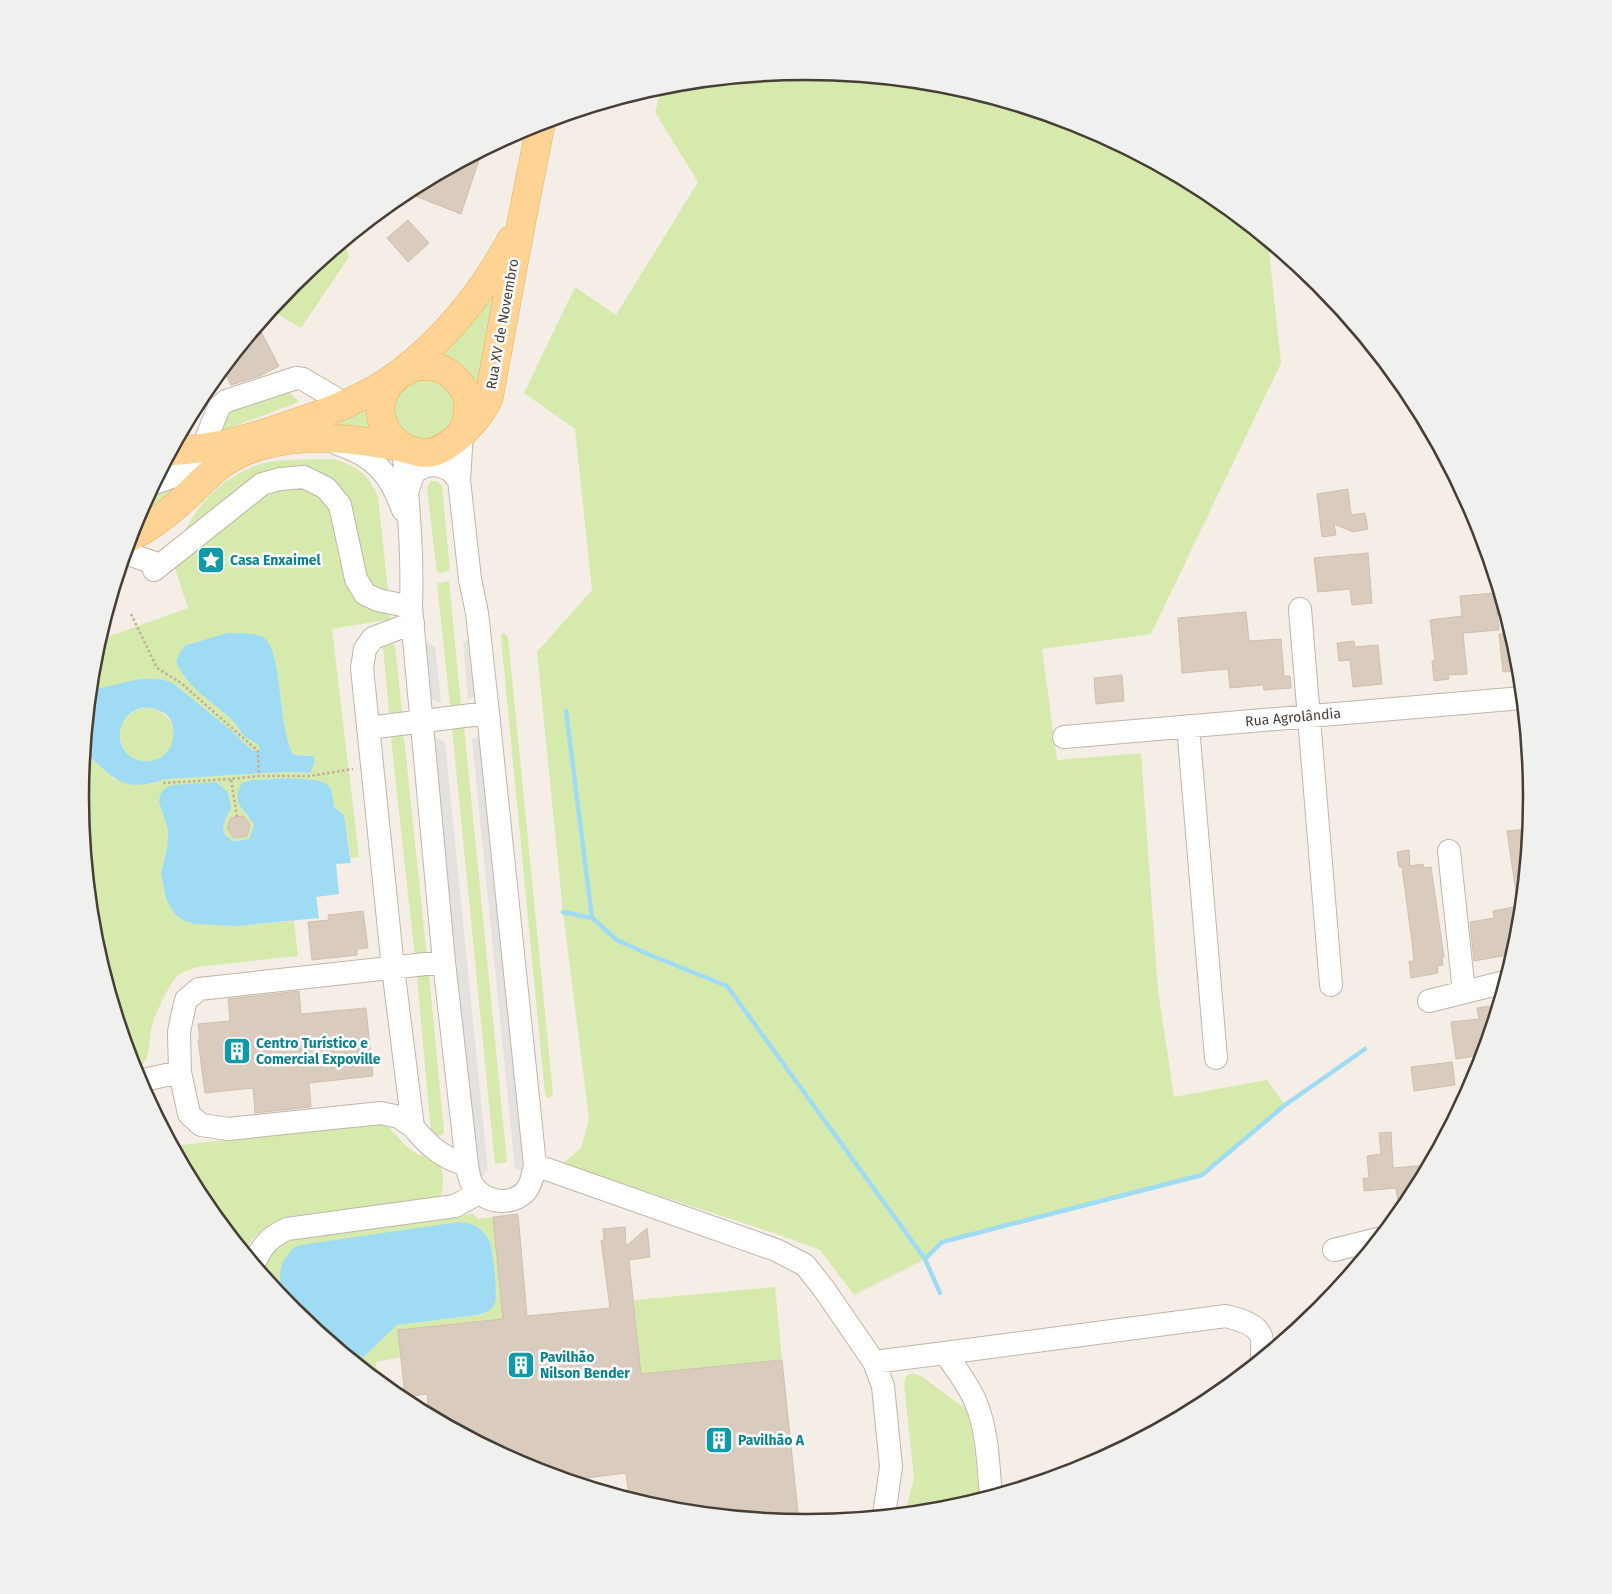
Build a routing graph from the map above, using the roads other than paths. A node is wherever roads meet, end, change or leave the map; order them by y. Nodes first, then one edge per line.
1 (539, 132) edge
2 (520, 224) junction
3 (399, 374) junction
4 (345, 404) junction
5 (462, 432) junction
6 (315, 438) junction
7 (403, 447) junction
8 (202, 449) junction
9 (178, 451) edge
10 (246, 451) junction
11 (163, 479) edge
12 (459, 480) junction
13 (407, 492) junction
14 (409, 528) junction
15 (141, 532) edge
16 (131, 556) edge
17 (1300, 609) dead end
18 (412, 615) junction
19 (1516, 698) edge
20 (488, 713) junction
21 (1309, 716) junction
22 (422, 721) junction
23 (1188, 726) junction
24 (368, 728) junction
25 (1064, 736) dead end
26 (1449, 851) dead end
27 (444, 962) junction
28 (392, 968) junction
29 (1499, 984) edge
30 (1331, 985) dead end
31 (1464, 992) junction
32 (1429, 1001) dead end
33 (1216, 1058) dead end
34 (180, 1072) junction
35 (148, 1079) edge
36 (413, 1127) junction
37 (535, 1165) junction
38 (466, 1166) junction
39 (479, 1193) junction
40 (1369, 1240) edge
41 (1334, 1250) dead end
42 (257, 1257) edge
43 (1262, 1350) edge
44 (944, 1353) junction
45 (874, 1362) junction
46 (990, 1490) edge
47 (885, 1509) edge

1 - 2 main road, Rua XV de Novembro
2 - 3 main road, Rua XV de Novembro
2 - 5 main road, Rua XV de Novembro
3 - 4 main road, Rua XV de Novembro
3 - 5 main road
3 - 7 main road
4 - 8 main road, Rua XV de Novembro
4 - 8 street
5 - 7 main road, Rua XV de Novembro
5 - 12 street
6 - 7 main road, Rua XV de Novembro
6 - 10 main road, Rua XV de Novembro
6 - 14 street
7 - 13 street
8 - 9 main road, Rua XV de Novembro
10 - 11 street
10 - 15 main road, Rua XV de Novembro
12 - 13 street
12 - 20 street
13 - 14 street
14 - 18 street
16 - 18 street
17 - 21 street
18 - 22 street
18 - 24 street
19 - 21 street, Rua Agrolândia
20 - 22 street
20 - 37 street
21 - 23 street, Rua Agrolândia
21 - 30 street
22 - 24 street
22 - 27 street
23 - 25 street, Rua Agrolândia
23 - 33 street
24 - 28 street
26 - 31 street
27 - 28 street
27 - 38 street
28 - 34 street
28 - 36 street
29 - 31 street
31 - 32 street
34 - 35 street
34 - 36 street
36 - 38 street
37 - 39 street
37 - 45 street
38 - 39 street
39 - 42 street
40 - 41 street
43 - 44 street
44 - 45 street
44 - 46 street
45 - 47 street

